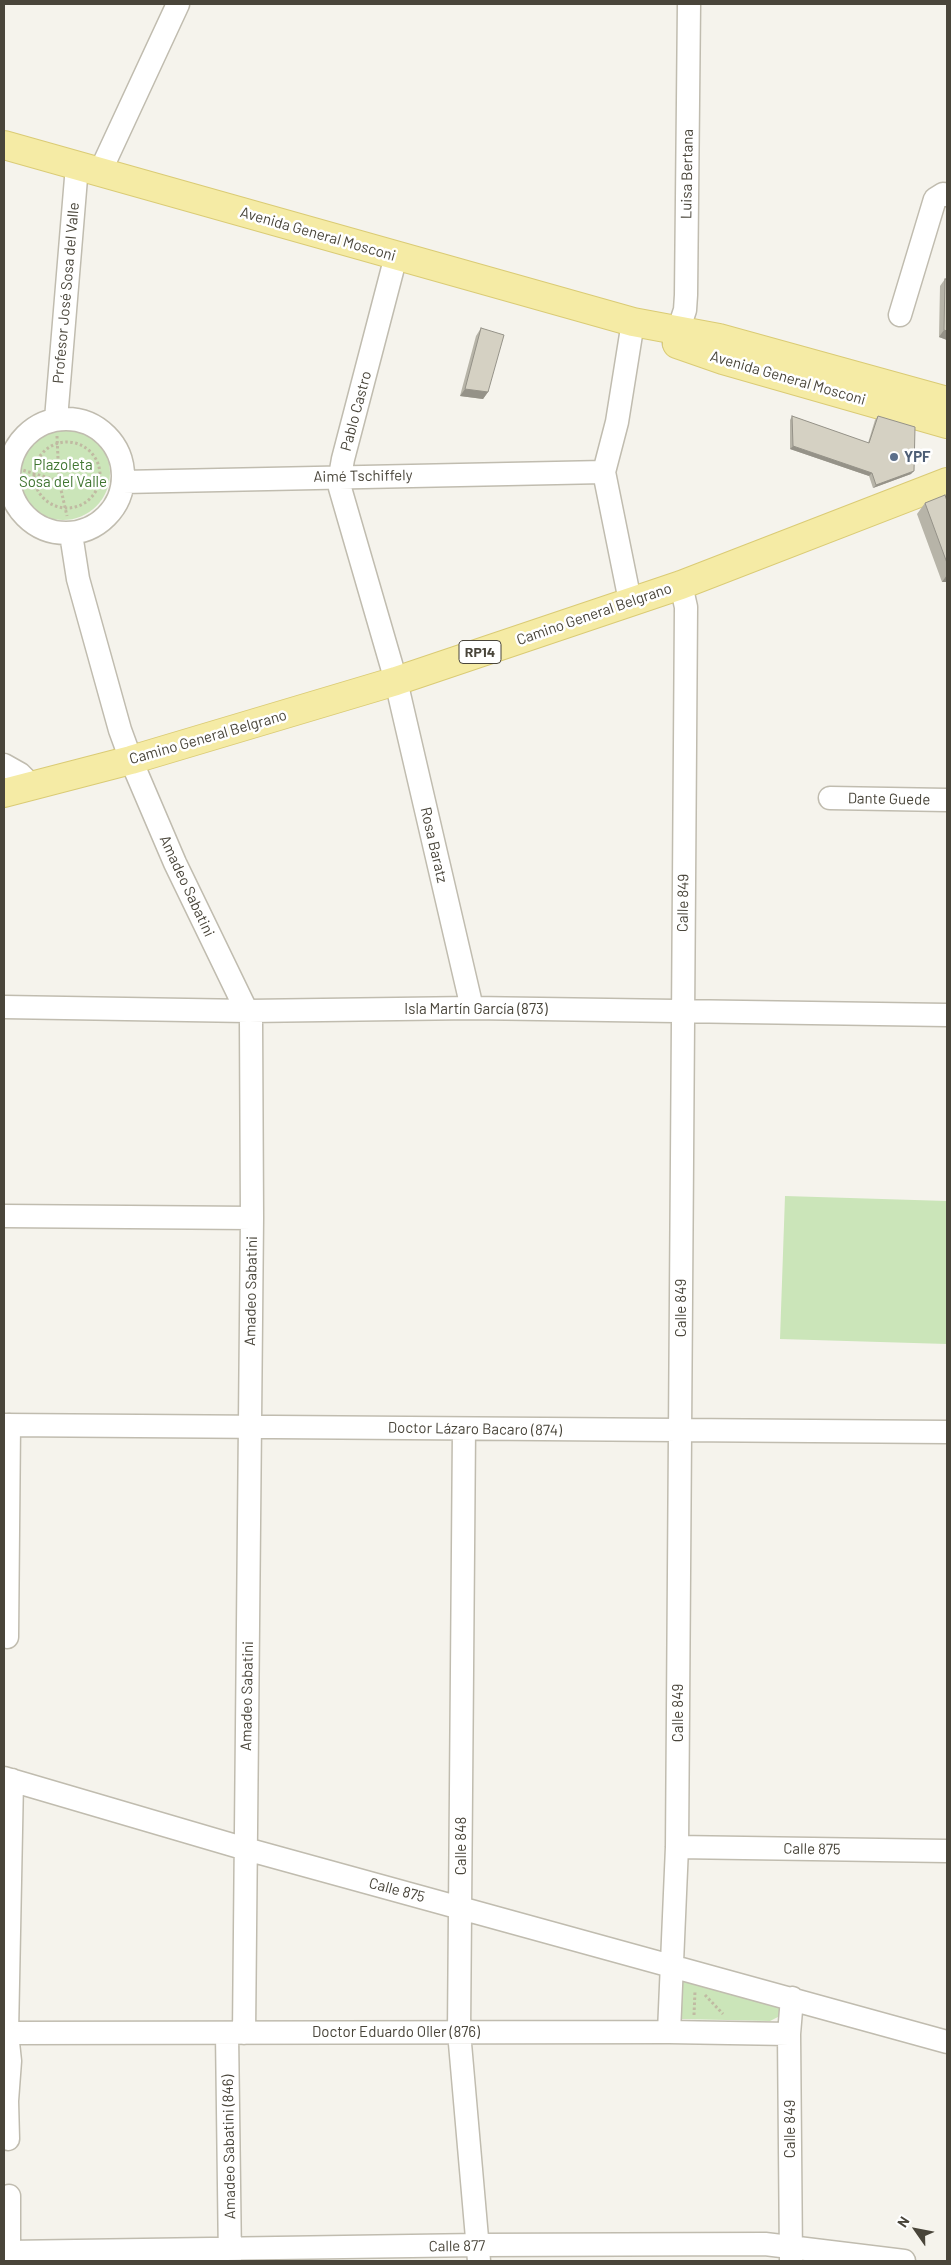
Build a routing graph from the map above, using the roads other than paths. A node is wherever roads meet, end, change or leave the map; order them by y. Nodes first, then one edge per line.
1 (178, 4) edge
2 (690, 4) edge
3 (4, 145) edge
4 (88, 169) junction
5 (947, 194) edge
6 (396, 256) junction
7 (900, 315) dead end
8 (633, 322) junction
9 (677, 336) junction
10 (947, 401) edge
11 (56, 419) junction
12 (947, 424) edge
13 (6, 465) edge
14 (604, 472) junction
15 (340, 476) junction
16 (123, 482) junction
17 (947, 482) edge
18 (71, 534) junction
19 (681, 585) junction
20 (630, 601) junction
21 (396, 681) junction
22 (131, 760) junction
23 (4, 766) edge
24 (33, 787) junction
25 (4, 793) edge
26 (830, 798) dead end
27 (947, 800) edge
28 (4, 1007) edge
29 (472, 1008) junction
30 (248, 1011) junction
31 (682, 1011) junction
32 (947, 1016) edge
33 (4, 1216) edge
34 (252, 1218) junction
35 (7, 1425) edge
36 (250, 1426) junction
37 (464, 1429) junction
38 (680, 1431) junction
39 (947, 1432) edge
40 (7, 1637) dead end
41 (8, 1779) edge
42 (677, 1847) junction
43 (246, 1849) junction
44 (947, 1851) edge
45 (461, 1907) junction
46 (672, 1965) junction
47 (792, 1998) junction
48 (459, 2032) junction
49 (669, 2032) junction
50 (5, 2033) edge
51 (235, 2033) junction
52 (789, 2034) junction
53 (947, 2042) edge
54 (8, 2139) dead end
55 (9, 2196) dead end
56 (478, 2253) edge
57 (791, 2254) edge
58 (230, 2255) edge
59 (9, 2257) edge
60 (904, 2261) edge

1 - 4 street, Profesor José Sosa del Valle
2 - 9 street, Luisa Bertana
3 - 4 main road, Avenida General Mosconi
4 - 6 main road, Avenida General Mosconi
4 - 11 street, Profesor José Sosa del Valle
5 - 7 street
6 - 8 main road, Avenida General Mosconi
6 - 15 street, Pablo Castro
8 - 9 main road, Avenida General Mosconi
8 - 14 street
9 - 10 main road, Avenida General Mosconi
9 - 12 main road, Avenida General Mosconi
11 - 13 street
11 - 16 street
13 - 18 street
14 - 15 street, Aimé Tschiffely
14 - 20 street
15 - 16 street, Aimé Tschiffely
15 - 21 street, Pablo Castro
16 - 18 street
17 - 19 main road, Camino General Belgrano / RP14
18 - 22 street
19 - 20 main road, Camino General Belgrano / RP14
19 - 31 street, Calle 849
20 - 21 main road, Camino General Belgrano / RP14
21 - 22 main road, Camino General Belgrano / RP14
21 - 29 street, Rosa Baratz
22 - 24 main road, Camino General Belgrano / RP14
22 - 30 street, Amadeo Sabatini
23 - 24 street
24 - 25 main road, Camino General Belgrano / RP14
26 - 27 street, Dante Guede
28 - 30 street, Isla Martín García (873)
29 - 30 street, Isla Martín García (873)
29 - 31 street, Isla Martín García (873)
30 - 34 street, Amadeo Sabatini
31 - 32 street, Isla Martín García (873)
31 - 38 street, Calle 849
33 - 34 street
34 - 36 street, Amadeo Sabatini
35 - 36 street, Doctor Lázaro Bacaro (874)
35 - 40 street
36 - 37 street, Doctor Lázaro Bacaro (874)
36 - 43 street, Amadeo Sabatini
37 - 38 street, Doctor Lázaro Bacaro (874)
37 - 45 street, Calle 848
38 - 39 street, Doctor Lázaro Bacaro (874)
38 - 42 street, Calle 849
41 - 43 street, Calle 875
41 - 50 street
42 - 44 street, Calle 875
42 - 46 street, Calle 849
43 - 45 street, Calle 875
43 - 51 street, Amadeo Sabatini (846)
45 - 46 street, Calle 875
45 - 48 street, Calle 848
46 - 47 street, Calle 875
46 - 49 street, Calle 849
47 - 52 street, Calle 849
47 - 53 street
48 - 49 street, Doctor Eduardo Oller (876)
48 - 51 street, Doctor Eduardo Oller (876)
48 - 56 street, Calle 848
49 - 52 street, Doctor Eduardo Oller (876)
50 - 51 street, Doctor Eduardo Oller (876)
50 - 54 street
51 - 58 street, Amadeo Sabatini (846)
52 - 57 street, Calle 849
55 - 59 street
56 - 57 street, Calle 877
56 - 58 street, Calle 877
57 - 60 street, Calle 877
58 - 59 street, Calle 877

